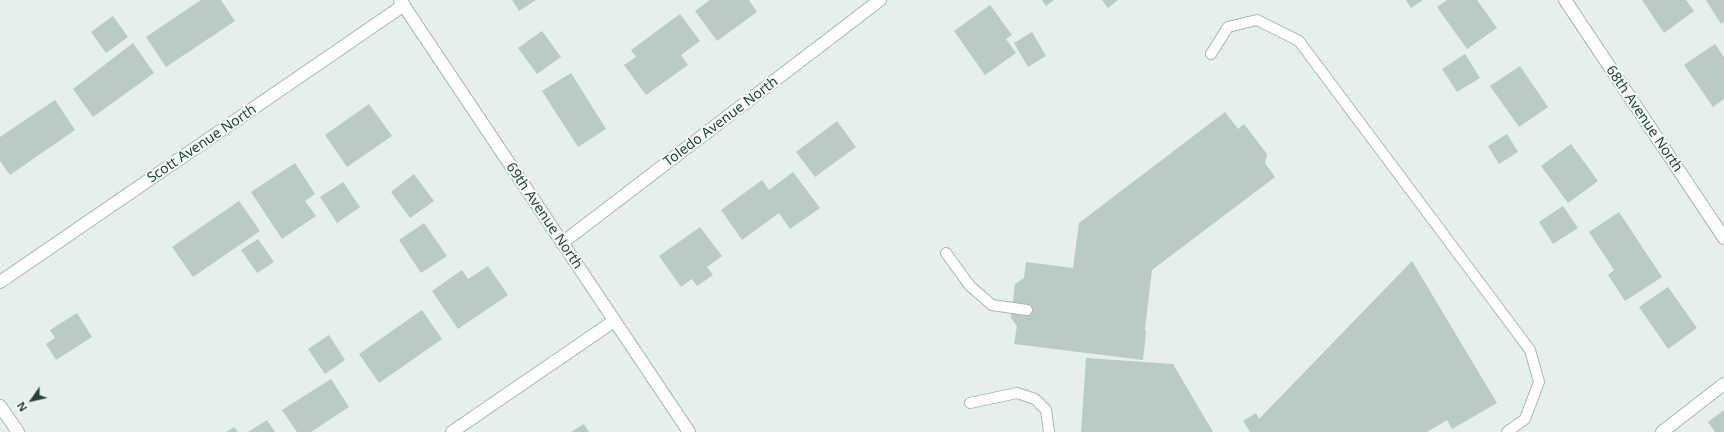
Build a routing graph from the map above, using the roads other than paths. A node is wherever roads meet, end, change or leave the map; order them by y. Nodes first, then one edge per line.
1 (880, 0) edge
2 (1565, 0) edge
3 (402, 3) edge
4 (1211, 54) dead end
5 (1724, 238) edge
6 (562, 243) junction
7 (946, 253) dead end
8 (0, 282) edge
9 (1027, 310) dead end
10 (614, 321) junction
11 (1724, 384) edge
12 (970, 403) dead end
13 (0, 406) edge
14 (18, 432) edge
15 (452, 432) edge
16 (689, 432) edge
17 (1049, 432) edge
18 (1507, 432) edge
19 (1662, 432) edge

1 - 6 street, Toledo Avenue North
2 - 5 street, 68th Avenue North
3 - 6 street, 69th Avenue North
3 - 8 street, Scott Avenue North
4 - 18 lane
6 - 10 street, 69th Avenue North
7 - 9 lane
10 - 15 street
10 - 16 street, 69th Avenue North
11 - 19 street
12 - 17 lane
13 - 14 street

